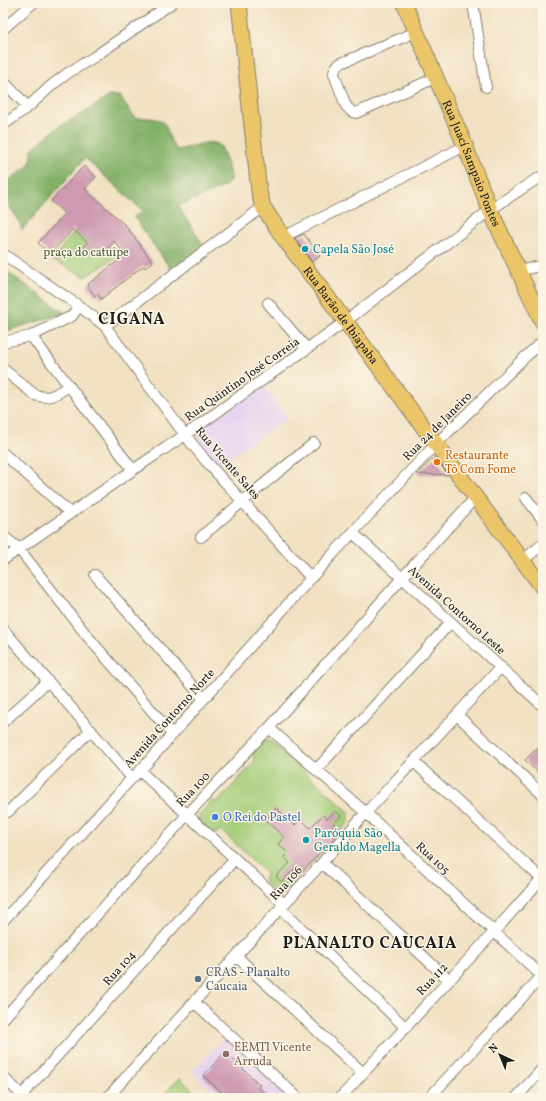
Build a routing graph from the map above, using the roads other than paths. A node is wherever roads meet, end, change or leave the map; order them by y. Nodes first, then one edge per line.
1 (33, 3) edge
2 (172, 3) edge
3 (239, 3) edge
4 (404, 3) edge
5 (473, 3) edge
6 (3, 29) edge
7 (416, 32) junction
8 (435, 78) junction
9 (3, 81) edge
10 (486, 87) dead end
11 (28, 107) junction
12 (3, 125) edge
13 (465, 146) junction
14 (543, 176) edge
15 (263, 207) junction
16 (490, 210) junction
17 (283, 237) junction
18 (3, 254) edge
19 (543, 266) edge
20 (519, 271) junction
21 (268, 303) dead end
22 (79, 306) junction
23 (346, 321) junction
24 (543, 323) edge
25 (105, 326) junction
26 (31, 336) junction
27 (543, 341) edge
28 (3, 342) edge
29 (307, 349) junction
30 (3, 369) edge
31 (69, 386) junction
32 (185, 435) junction
33 (314, 443) dead end
34 (436, 444) junction
35 (3, 453) edge
36 (132, 470) junction
37 (475, 498) junction
38 (526, 498) dead end
39 (243, 501) junction
40 (70, 513) junction
41 (543, 520) edge
42 (353, 533) junction
43 (3, 536) edge
44 (201, 537) dead end
45 (543, 544) edge
46 (19, 549) junction
47 (3, 560) edge
48 (522, 561) junction
49 (95, 575) dead end
50 (311, 578) junction
51 (402, 578) junction
52 (543, 588) edge
53 (451, 622) junction
54 (5, 635) edge
55 (501, 667) junction
56 (48, 681) junction
57 (204, 699) junction
58 (543, 706) edge
59 (457, 715) junction
60 (3, 722) edge
61 (269, 728) junction
62 (91, 730) junction
63 (172, 734) junction
64 (413, 761) junction
65 (316, 770) junction
66 (136, 775) junction
67 (543, 795) edge
68 (8, 812) dead end
69 (366, 813) junction
70 (186, 815) junction
71 (235, 859) junction
72 (322, 863) junction
73 (542, 879) edge
74 (282, 906) junction
75 (3, 921) edge
76 (494, 932) junction
77 (236, 956) junction
78 (543, 976) edge
79 (449, 980) junction
80 (194, 1002) junction
81 (3, 1019) edge
82 (406, 1027) junction
83 (543, 1068) edge
84 (363, 1074) junction
85 (3, 1077) edge
86 (23, 1096) edge
87 (106, 1098) edge
88 (298, 1098) edge
89 (340, 1098) edge
90 (429, 1098) edge
91 (516, 1098) edge

1 - 6 street
2 - 11 street
3 - 15 main road, Rua Barão de Ibiapaba
4 - 7 main road, Rua Juací Sampaio Pontes
5 - 10 street
7 - 8 main road, Rua Juací Sampaio Pontes
7 - 8 street
8 - 13 main road, Rua Juací Sampaio Pontes
9 - 11 street
11 - 12 street
13 - 16 main road, Rua Juací Sampaio Pontes
13 - 17 street
14 - 16 street, Rua Quintino José Correia
15 - 17 main road, Rua Barão de Ibiapaba
15 - 25 street
16 - 20 main road, Rua Juací Sampaio Pontes
16 - 23 street, Rua Quintino José Correia
17 - 23 main road, Rua Barão de Ibiapaba
18 - 22 street, Rua Vicente Sales
19 - 20 street
20 - 24 main road, Rua Juací Sampaio Pontes
21 - 29 street
22 - 25 street, Rua Vicente Sales
22 - 26 street
23 - 29 street, Rua Quintino José Correia
23 - 34 main road, Rua Barão de Ibiapaba
25 - 32 street, Rua Vicente Sales
26 - 28 street
26 - 31 street
27 - 34 street, Rua 24 de Janeiro
29 - 32 street, Rua Quintino José Correia
30 - 31 street
31 - 36 street
32 - 36 street, Rua Quintino José Correia
32 - 39 street, Rua Vicente Sales
33 - 39 street
34 - 37 main road, Rua Barão de Ibiapaba
34 - 42 street, Rua 24 de Janeiro
35 - 40 street
36 - 40 street, Rua Quintino José Correia
37 - 48 main road, Rua Barão de Ibiapaba
37 - 51 street, Rua 100
38 - 41 street
39 - 44 street
39 - 50 street, Rua Vicente Sales
40 - 46 street, Rua Quintino José Correia
42 - 50 street, Avenida Contorno Norte
42 - 51 street, Avenida Contorno Leste
43 - 46 street
45 - 48 street
46 - 47 street, Rua Quintino José Correia
46 - 63 street
48 - 52 main road, Rua Barão de Ibiapaba
49 - 57 street
50 - 57 street, Avenida Contorno Norte
51 - 53 street, Avenida Contorno Leste
51 - 61 street, Rua 100
53 - 55 street, Avenida Contorno Leste
53 - 65 street
54 - 56 street
55 - 58 street, Avenida Contorno Leste
55 - 59 street, Rua 106
56 - 60 street
56 - 62 street
57 - 63 street, Avenida Contorno Norte
59 - 64 street, Rua 106
59 - 67 street
61 - 65 street, Rua 105
61 - 70 street, Rua 100
62 - 66 street
62 - 68 street
63 - 66 street, Avenida Contorno Norte
64 - 69 street, Rua 106
64 - 73 street
65 - 69 street, Rua 105
66 - 70 street
66 - 75 street, Avenida Contorno Norte
69 - 72 street, Rua 106
69 - 76 street, Rua 105
70 - 71 street
70 - 81 street, Rua 100
71 - 74 street
71 - 86 street, Rua 104
72 - 74 street, Rua 106
72 - 79 street
73 - 76 street, Rua 112
74 - 77 street, Rua 106
74 - 82 street
76 - 78 street, Rua 105
76 - 79 street, Rua 112
77 - 80 street, Rua 106
77 - 84 street
78 - 90 street
79 - 82 street, Rua 112
80 - 87 street, Rua 106
80 - 88 street
82 - 84 street, Rua 112
83 - 91 street
84 - 89 street, Rua 112
85 - 86 street

